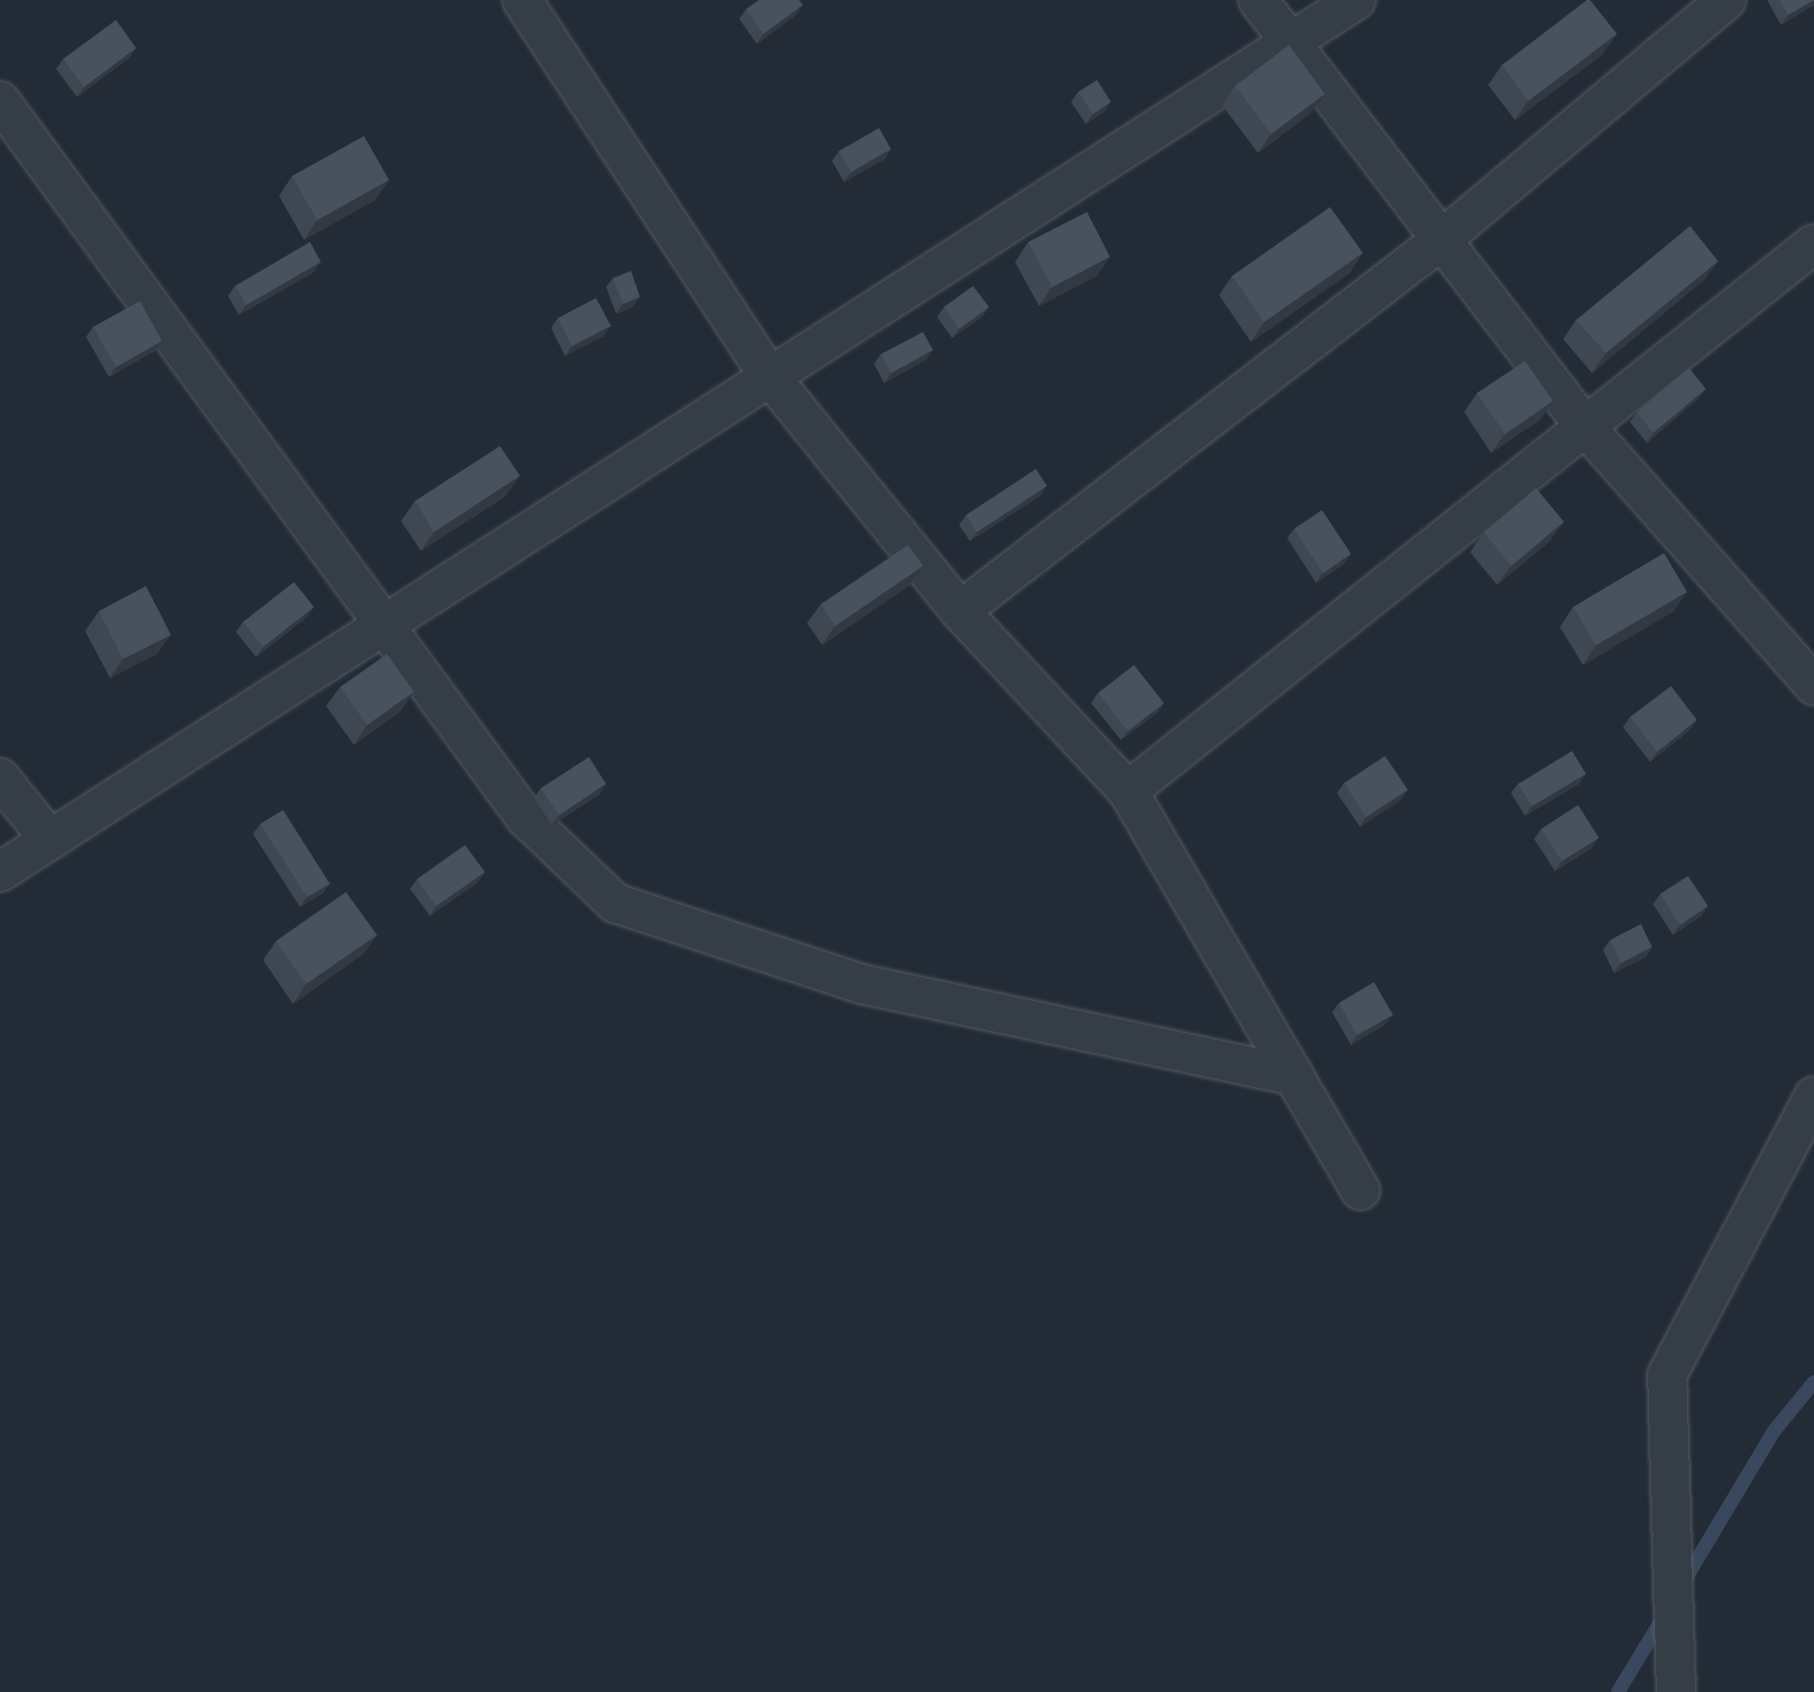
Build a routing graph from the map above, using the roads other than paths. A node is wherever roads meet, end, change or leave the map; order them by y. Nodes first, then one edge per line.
1 (522, 0) edge
2 (1258, 0) edge
3 (1356, 0) edge
4 (1726, 0) edge
5 (1293, 45) junction
6 (0, 101) edge
7 (1440, 241) junction
8 (1814, 244) edge
9 (768, 374) junction
10 (1583, 424) junction
11 (960, 611) junction
12 (386, 627) junction
13 (1814, 685) edge
14 (0, 778) edge
15 (1128, 792) junction
16 (50, 840) junction
17 (0, 872) edge
18 (1294, 1076) junction
19 (1814, 1096) edge
20 (1360, 1190) dead end
21 (1676, 1692) edge

1 - 9 street
2 - 5 street
3 - 5 street
4 - 7 street
5 - 7 street
5 - 9 street
6 - 12 street
7 - 10 street
7 - 11 street
8 - 10 street
9 - 11 street
9 - 12 street
10 - 13 street
10 - 15 street
11 - 15 street
12 - 16 street
12 - 18 street
14 - 16 street
15 - 18 street
16 - 17 street
18 - 20 street
19 - 21 street

